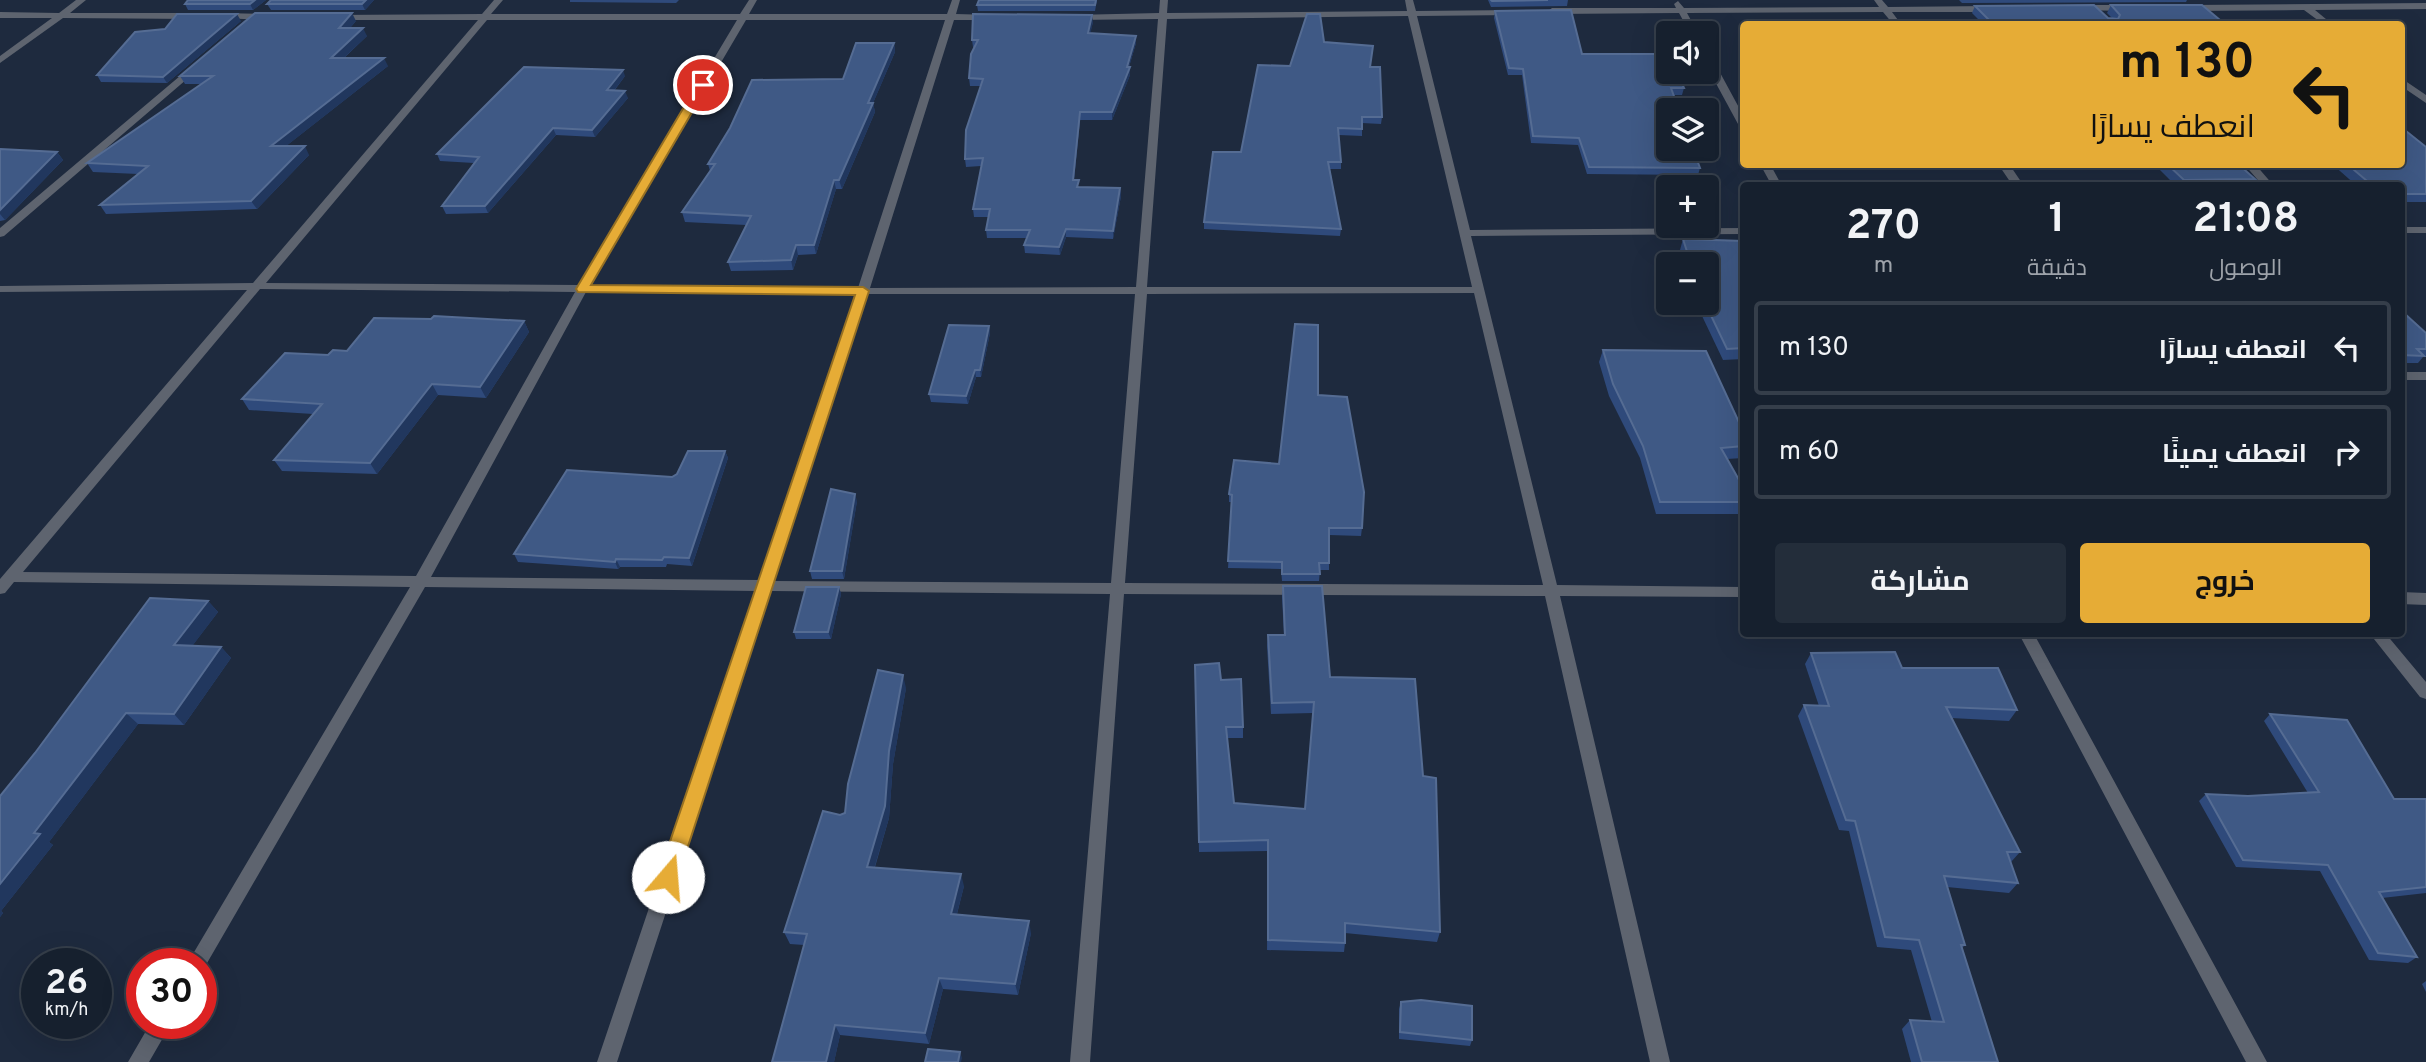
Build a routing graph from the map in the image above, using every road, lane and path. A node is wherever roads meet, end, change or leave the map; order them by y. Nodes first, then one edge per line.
1 (82, 0) edge
2 (499, 0) edge
3 (753, 0) edge
4 (956, 0) edge
5 (1164, 0) edge
6 (1676, 0) edge
7 (1878, 0) edge
8 (2085, 0) edge
9 (2296, 0) edge
10 (1411, 6) edge
11 (2426, 6) edge
12 (264, 8) edge
13 (2094, 8) junction
14 (2134, 8) edge
15 (2174, 8) edge
16 (2306, 8) junction
17 (1997, 9) edge
18 (2067, 9) edge
19 (1681, 10) junction
20 (1886, 10) junction
21 (1547, 11) edge
22 (1520, 12) edge
23 (0, 15) edge
24 (62, 15) junction
25 (199, 16) edge
26 (213, 16) edge
27 (2102, 16) edge
28 (254, 17) junction
29 (282, 17) edge
30 (322, 17) edge
31 (484, 17) junction
32 (743, 17) junction
33 (950, 17) junction
34 (1003, 17) edge
35 (1070, 17) edge
36 (1163, 17) junction
37 (1687, 21) edge
38 (1895, 21) edge
39 (2324, 21) edge
40 (244, 26) edge
41 (0, 60) edge
42 (201, 62) edge
43 (1719, 80) edge
44 (2405, 84) edge
45 (2426, 100) edge
46 (1740, 118) edge
47 (2253, 168) edge
48 (2265, 182) edge
49 (2405, 230) edge
50 (2426, 230) edge
51 (1740, 231) edge
52 (1465, 233) junction
53 (0, 234) edge
54 (255, 286) junction
55 (0, 289) edge
56 (582, 289) junction
57 (1479, 290) junction
58 (863, 291) junction
59 (1142, 291) junction
60 (2405, 376) edge
61 (2426, 376) edge
62 (10, 577) junction
63 (420, 583) junction
64 (765, 586) junction
65 (1117, 587) junction
66 (0, 589) edge
67 (1551, 590) junction
68 (1740, 592) edge
69 (2405, 598) edge
70 (2426, 599) edge
71 (2029, 637) edge
72 (2380, 637) edge
73 (2426, 693) edge
74 (205, 948) edge
75 (152, 1039) edge
76 (138, 1062) edge
77 (607, 1062) edge
78 (1080, 1062) edge
79 (1660, 1062) edge
80 (2257, 1062) edge

1 - 24 street
2 - 31 street
3 - 32 street
4 - 33 street
5 - 36 street
6 - 19 street
7 - 20 street
8 - 13 street
9 - 16 street
10 - 22 street
10 - 36 street
10 - 52 street
11 - 16 street
12 - 28 street
13 - 14 street
13 - 18 street
13 - 27 street
15 - 16 street
16 - 39 street
17 - 20 street
19 - 20 street
19 - 21 street
19 - 37 street
20 - 38 street
23 - 24 street
24 - 25 street
24 - 41 street
26 - 28 street
28 - 29 street
28 - 40 street
30 - 31 street
31 - 32 street
31 - 54 street
32 - 33 street
32 - 56 street
33 - 34 street
33 - 58 street
35 - 36 street
36 - 59 street
42 - 53 street
43 - 46 street
44 - 45 street
47 - 48 street
49 - 50 street
51 - 52 street
52 - 57 street
54 - 55 street
54 - 56 street
54 - 62 street
56 - 58 street
56 - 63 street
57 - 59 street
57 - 67 street
58 - 59 street
58 - 64 street
59 - 65 street
60 - 61 street
62 - 63 street
62 - 66 street
63 - 64 street
63 - 74 street
64 - 65 street
64 - 77 street
65 - 67 street
65 - 78 street
67 - 68 street
67 - 79 street
69 - 70 street
71 - 80 street
72 - 73 street
75 - 76 street

